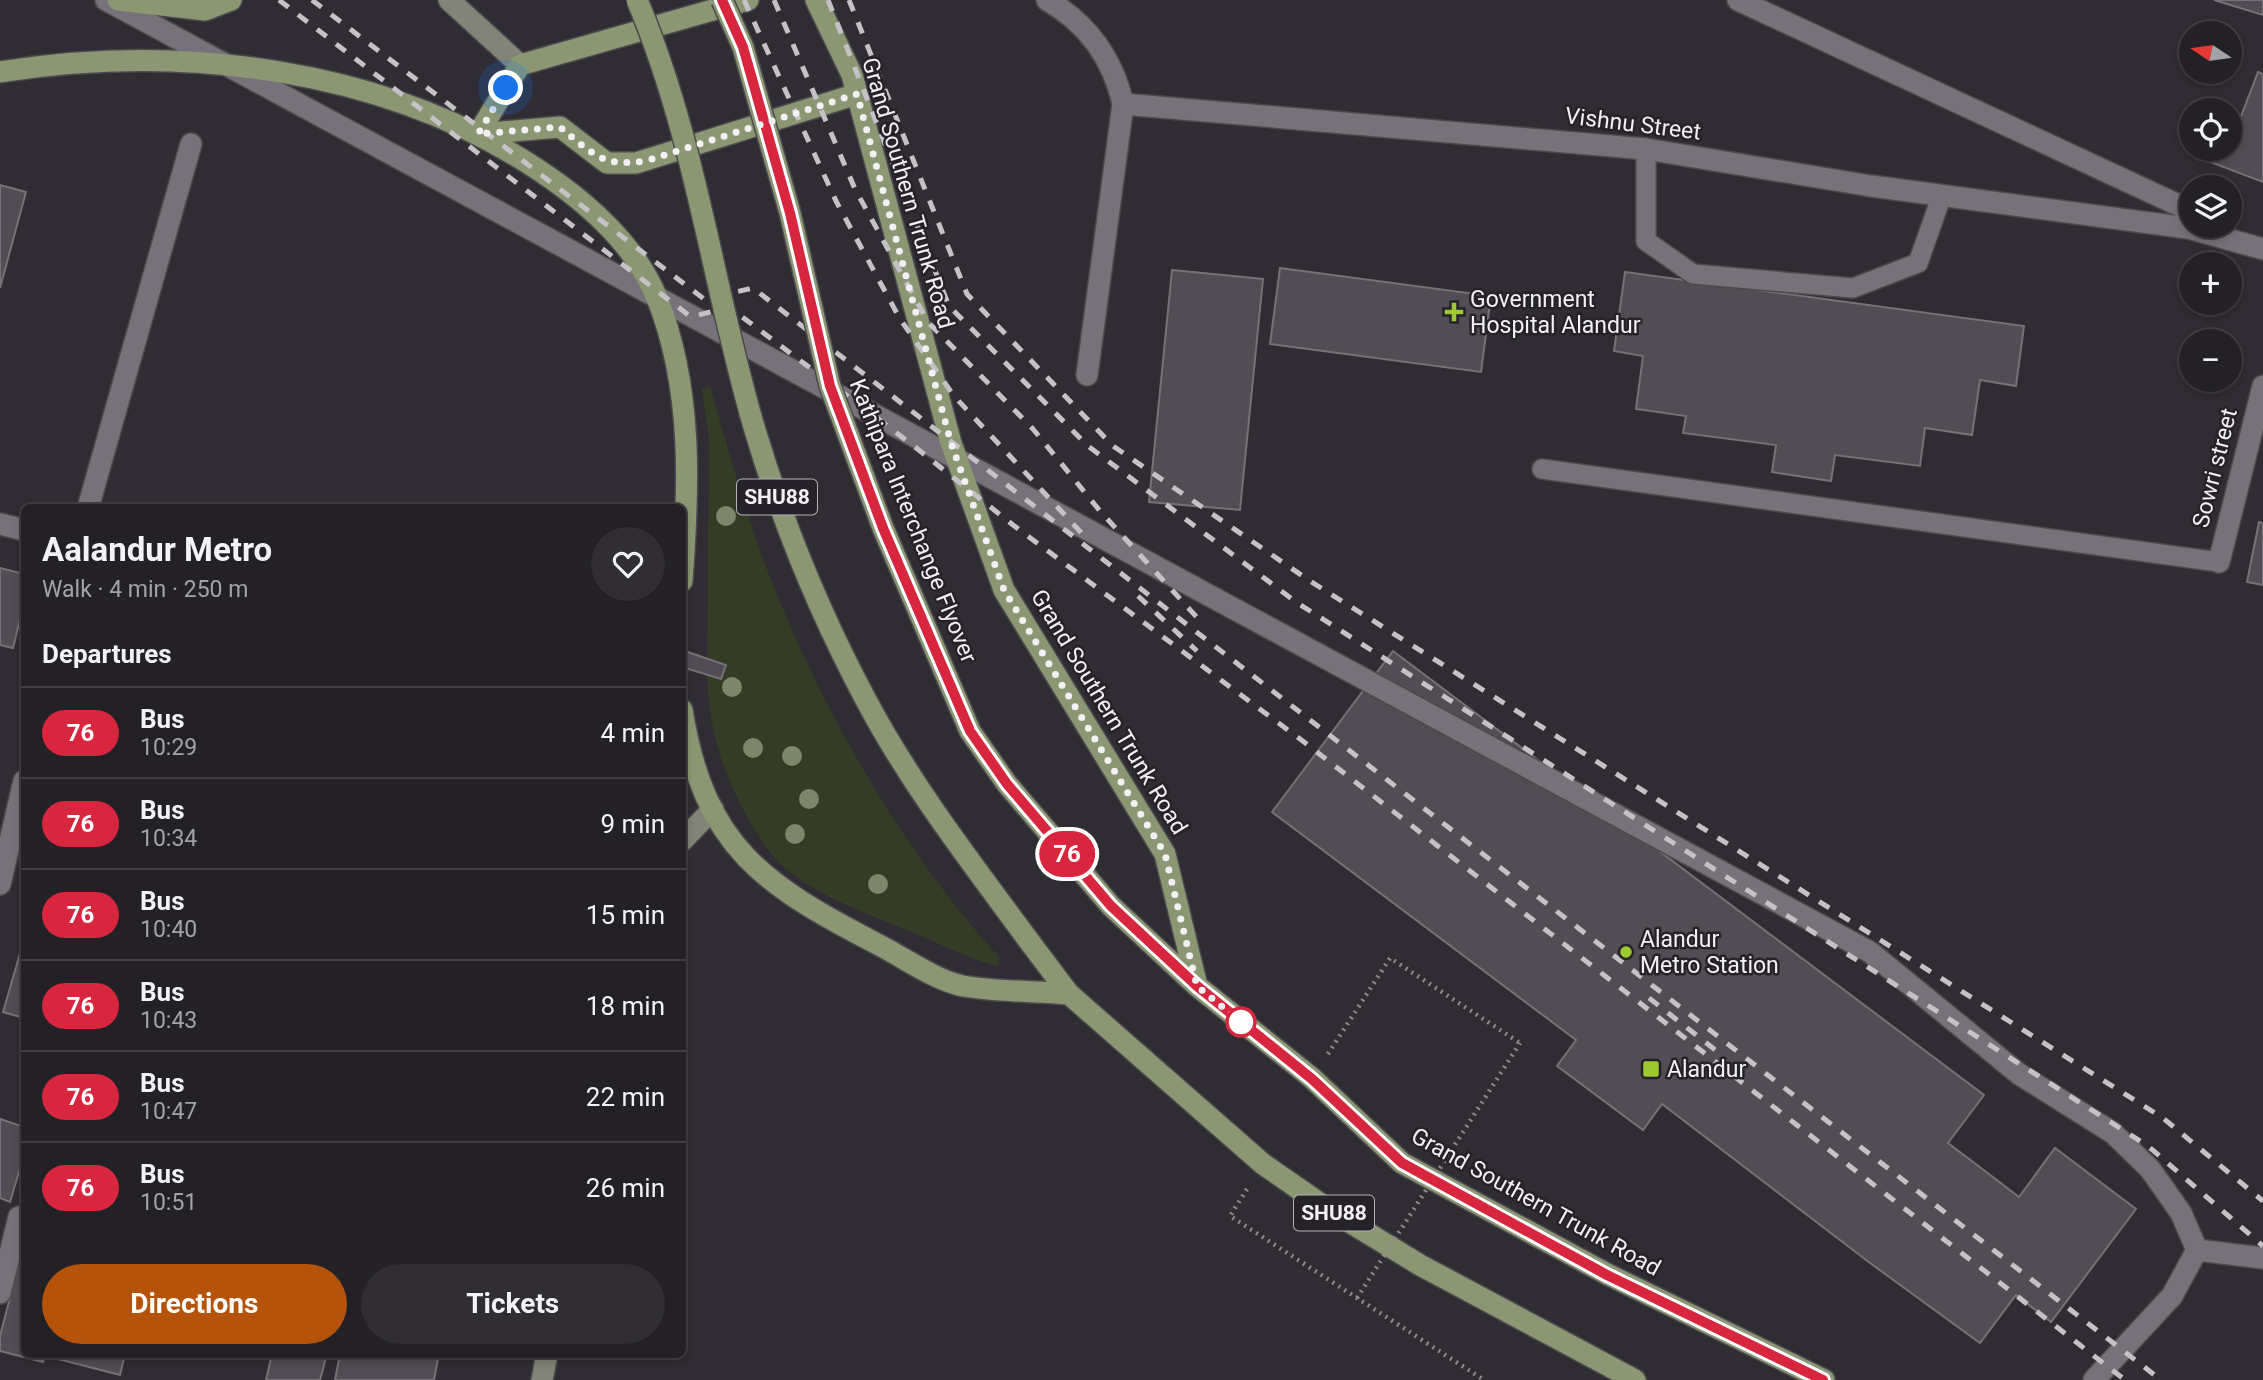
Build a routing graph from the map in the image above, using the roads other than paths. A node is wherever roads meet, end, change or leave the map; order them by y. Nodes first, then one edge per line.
1 (106, 0) edge
2 (118, 0) edge
3 (231, 0) edge
4 (449, 0) edge
5 (637, 0) edge
6 (722, 0) edge
7 (748, 0) edge
8 (816, 0) edge
9 (1047, 0) edge
10 (1738, 0) edge
11 (520, 65) junction
12 (0, 72) edge
13 (857, 94) junction
14 (1123, 104) junction
15 (478, 134) junction
16 (191, 144) dead end
17 (1646, 149) junction
18 (1942, 195) junction
19 (2179, 205) edge
20 (2242, 236) edge
21 (2263, 247) edge
22 (1087, 374) dead end
23 (2263, 386) edge
24 (1542, 469) dead end
25 (89, 504) edge
26 (686, 504) edge
27 (0, 524) edge
28 (21, 529) edge
29 (2218, 562) joint
30 (686, 734) edge
31 (21, 794) edge
32 (713, 809) junction
33 (686, 837) edge
34 (0, 884) edge
35 (1197, 986) junction
36 (1069, 994) junction
37 (14, 1216) edge
38 (2197, 1250) junction
39 (2263, 1258) edge
40 (0, 1293) edge
41 (546, 1358) edge
42 (542, 1380) edge
43 (1635, 1380) edge
44 (1824, 1380) edge
45 (2094, 1380) edge

1 - 38 street
2 - 3 main road
4 - 11 street
5 - 36 main road, SHU88, bridge
6 - 35 main road, Kathipara Interchange Flyover, bridge
7 - 11 main road
8 - 13 main road, Grand Southern Trunk Road
9 - 14 street
10 - 19 street
11 - 15 main road
12 - 15 main road
13 - 15 main road
13 - 35 main road, Grand Southern Trunk Road
14 - 17 street, Vishnu Street
14 - 22 street
15 - 26 main road
16 - 25 street
17 - 18 street, Vishnu Street
17 - 18 lane
18 - 21 street, Vishnu Street
20 - 21 street
23 - 29 street, Sowri street
24 - 29 lane
27 - 28 street
30 - 32 main road
31 - 34 street
32 - 33 street
32 - 36 main road
35 - 44 main road, Grand Southern Trunk Road
36 - 43 main road, SHU88
37 - 40 street
38 - 39 street
38 - 45 street
41 - 42 street

